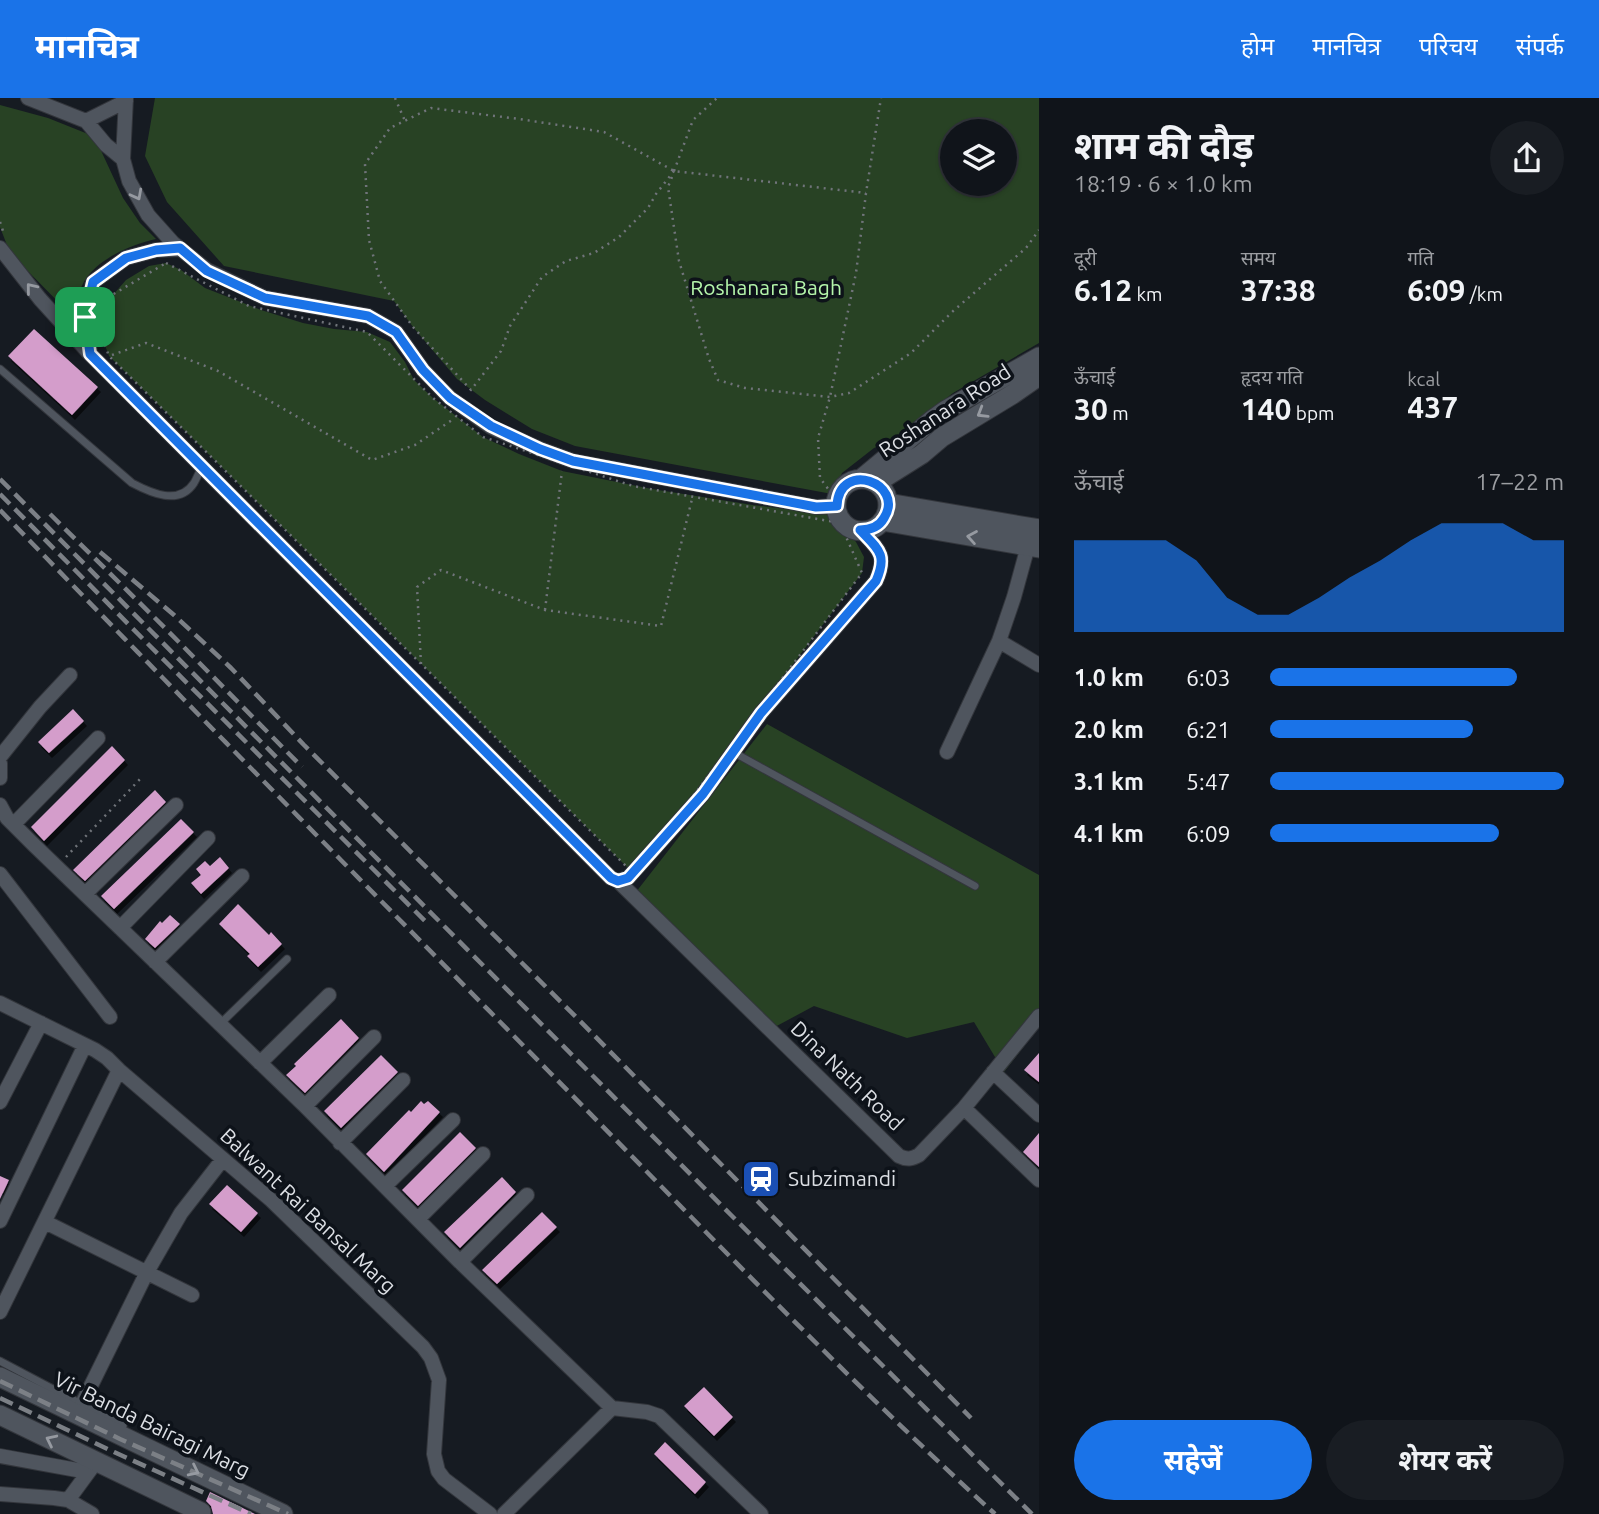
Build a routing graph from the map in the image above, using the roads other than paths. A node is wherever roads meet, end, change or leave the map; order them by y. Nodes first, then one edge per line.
1 (28, 98) edge
2 (126, 99) edge
3 (86, 121) junction
4 (123, 159) junction
5 (3, 245) edge
6 (180, 248) junction
7 (90, 354) junction
8 (1039, 357) edge
9 (0, 369) edge
10 (1039, 376) edge
11 (202, 467) junction
12 (869, 481) junction
13 (837, 501) junction
14 (885, 512) junction
15 (1039, 529) edge
16 (860, 530) junction
17 (1033, 547) edge
18 (999, 641) junction
19 (1039, 665) edge
20 (70, 675) dead end
21 (98, 738) dead end
22 (733, 752) junction
23 (947, 752) dead end
24 (0, 760) edge
25 (0, 778) edge
26 (0, 804) edge
27 (176, 805) dead end
28 (14, 824) junction
29 (208, 838) dead end
30 (0, 874) edge
31 (242, 876) dead end
32 (618, 881) junction
33 (975, 886) dead end
34 (85, 894) junction
35 (120, 928) junction
36 (287, 959) dead end
37 (155, 962) junction
38 (329, 995) dead end
39 (0, 1003) edge
40 (110, 1017) dead end
41 (1038, 1020) edge
42 (41, 1023) junction
43 (220, 1024) junction
44 (374, 1037) dead end
45 (85, 1045) junction
46 (260, 1063) junction
47 (119, 1070) junction
48 (993, 1072) junction
49 (403, 1080) dead end
50 (0, 1102) edge
51 (304, 1106) junction
52 (964, 1108) junction
53 (1039, 1115) edge
54 (453, 1120) dead end
55 (340, 1143) junction
56 (483, 1154) dead end
57 (223, 1159) junction
58 (1039, 1180) edge
59 (385, 1186) junction
60 (527, 1195) dead end
61 (418, 1219) junction
62 (0, 1221) edge
63 (46, 1222) junction
64 (460, 1262) junction
65 (147, 1272) junction
66 (192, 1295) dead end
67 (0, 1312) edge
68 (0, 1361) edge
69 (0, 1377) edge
70 (612, 1408) junction
71 (80, 1409) junction
72 (0, 1415) edge
73 (0, 1456) edge
74 (92, 1467) junction
75 (0, 1494) edge
76 (68, 1500) junction
77 (201, 1512) dead end
78 (92, 1514) edge
79 (283, 1514) edge
80 (490, 1514) edge
81 (504, 1514) edge
82 (761, 1514) edge

1 - 3 street
2 - 3 street
2 - 4 street
3 - 4 street
4 -> 6 street
7 -> 5 street
6 - 7 street
6 - 13 street
7 - 11 street
8 - 12 street, Roshanara Road
9 - 11 lane
10 -> 12 street, Roshanara Road
11 - 32 street
12 - 13 street
12 - 14 street
13 - 16 street
14 - 15 street
14 - 16 street
17 -> 14 street
16 - 22 street
17 - 18 street
18 - 19 street
18 - 23 street
20 - 24 street
21 - 28 street
22 - 32 street
22 - 33 lane
24 - 25 street
26 - 28 street
27 - 34 street
28 - 34 street
29 - 35 street
30 - 40 street
31 - 37 street
32 - 52 street, Dina Nath Road
34 - 35 street
35 - 37 street
36 - 43 lane
37 - 43 street
38 - 46 street
39 - 42 street, Balwant Rai Bansal Marg
41 - 48 street, Dina Nath Road
42 - 45 street, Balwant Rai Bansal Marg
42 - 50 street
43 - 46 street
44 - 51 street
45 - 47 street, Balwant Rai Bansal Marg
45 - 62 street
46 - 51 street
47 - 57 street, Balwant Rai Bansal Marg
47 - 63 street
48 - 52 street, Dina Nath Road
48 - 53 street
49 - 55 street
51 - 55 street
52 - 58 street
54 - 59 street
55 - 59 street
56 - 61 street
57 - 65 street
57 - 80 street, Balwant Rai Bansal Marg
59 - 61 street
60 - 64 street
61 - 64 street
63 - 65 street
63 - 67 street
64 - 70 street
65 - 66 street
65 - 71 street
68 - 71 lane
69 - 71 street, Vir Banda Bairagi Marg
70 - 81 street
70 - 82 street
71 -> 79 street, Vir Banda Bairagi Marg
74 -> 72 street
73 - 74 street
74 - 76 street
74 - 77 street
75 - 76 street
76 - 78 street

